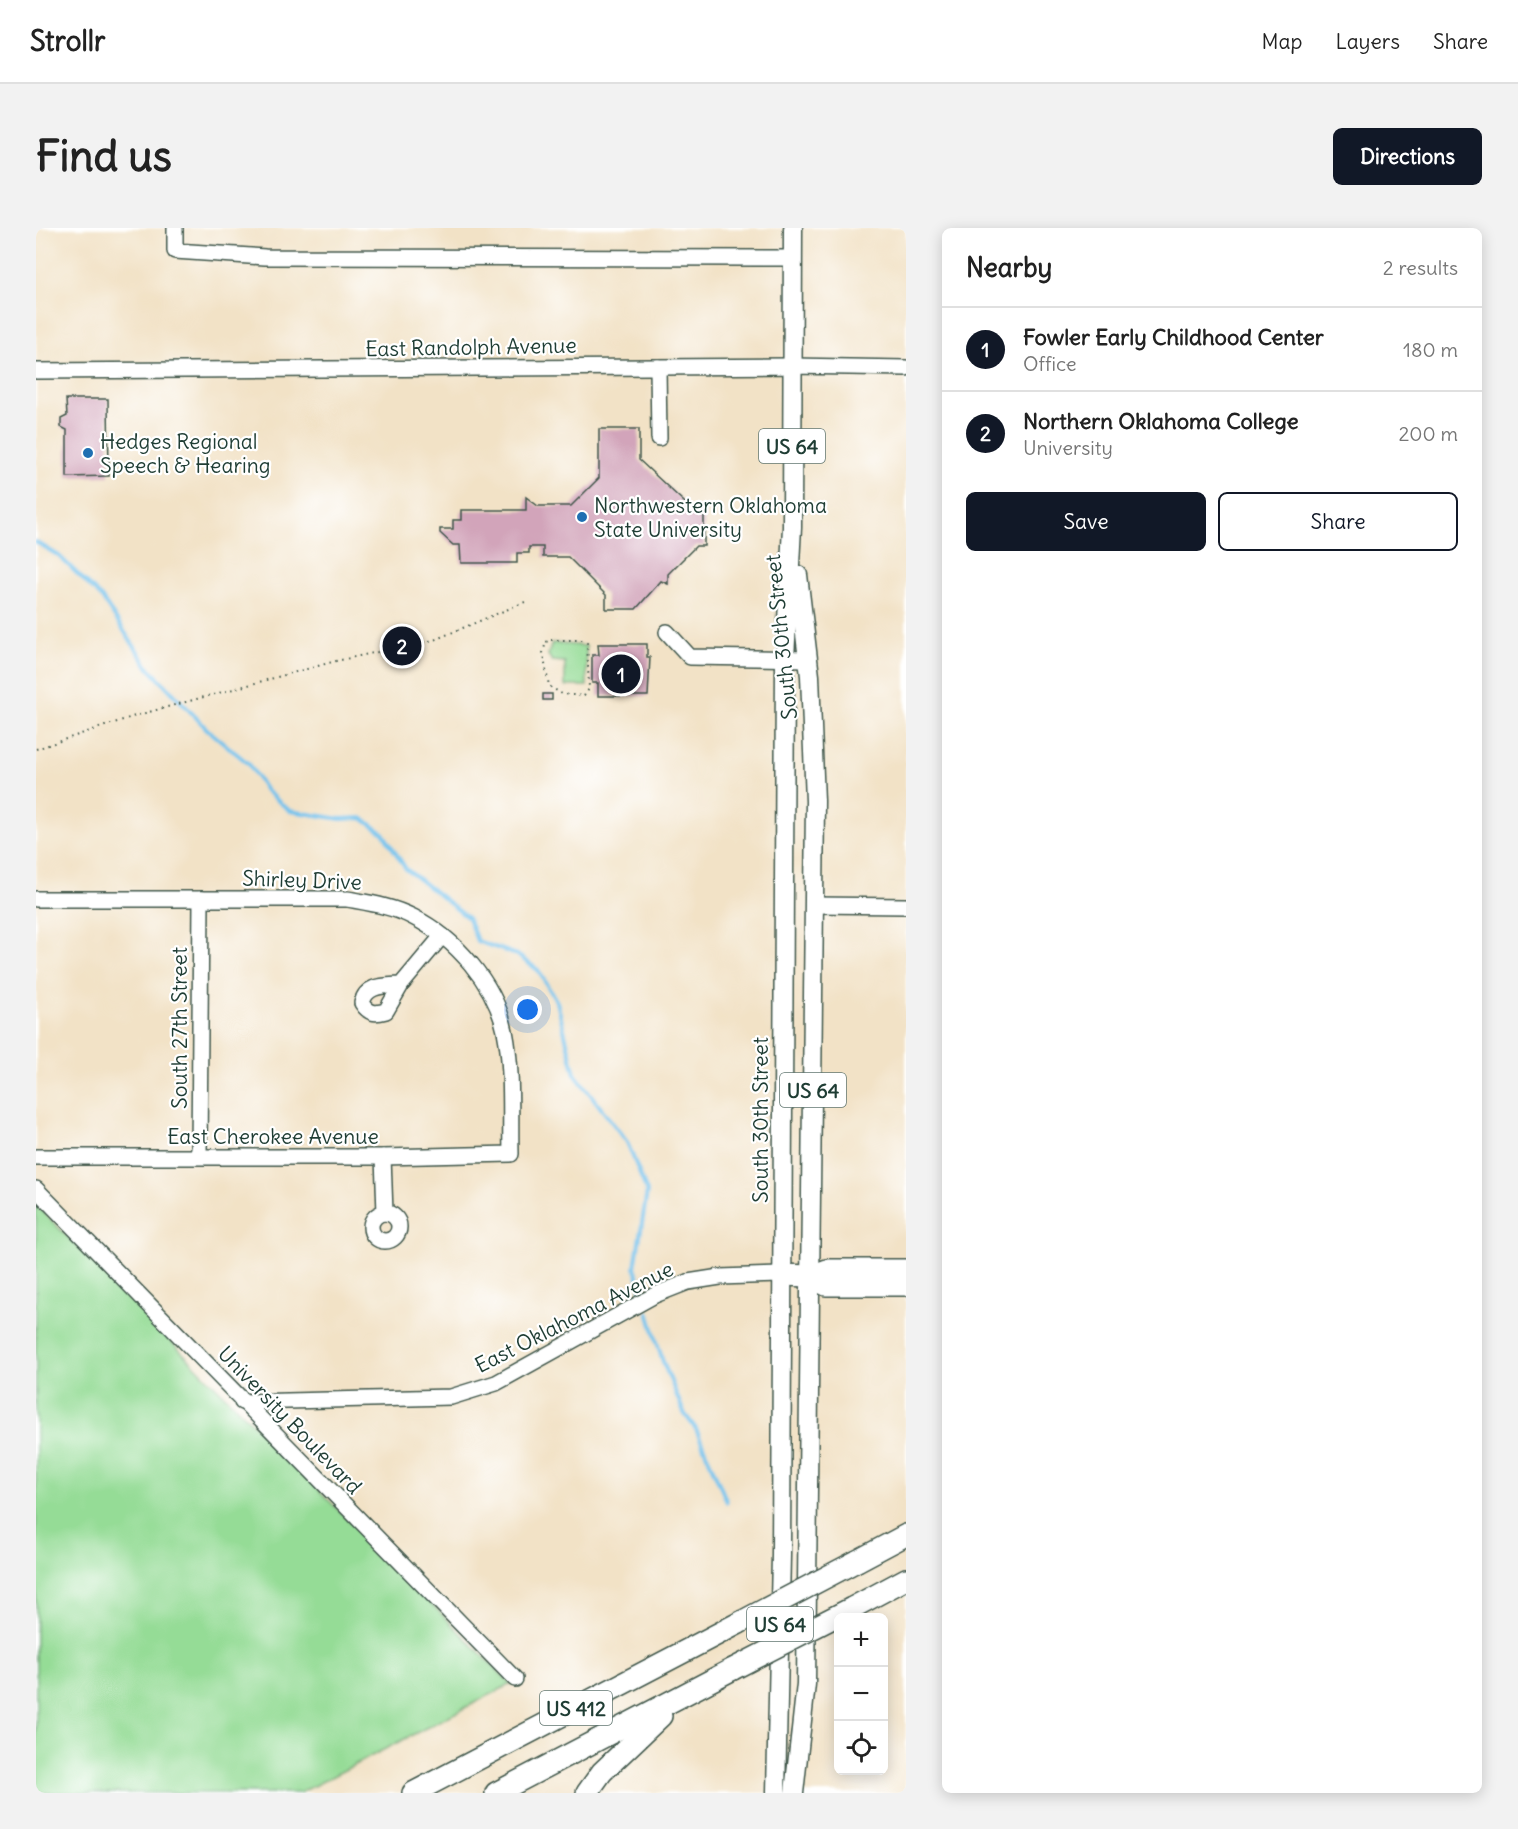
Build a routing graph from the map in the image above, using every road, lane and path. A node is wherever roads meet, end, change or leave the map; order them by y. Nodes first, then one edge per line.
1 (176, 228) edge
2 (793, 228) edge
3 (792, 258) junction
4 (792, 366) junction
5 (658, 367) junction
6 (906, 368) edge
7 (36, 372) edge
8 (658, 438) dead end
9 (792, 527) junction
10 (525, 602) dead end
11 (667, 632) dead end
12 (785, 658) junction
13 (808, 658) junction
14 (589, 669) junction
15 (595, 669) dead end
16 (36, 749) edge
17 (36, 899) edge
18 (201, 899) junction
19 (784, 904) junction
20 (814, 905) junction
21 (906, 906) edge
22 (442, 936) junction
23 (401, 986) dead end
24 (511, 1154) joint
25 (199, 1156) junction
26 (36, 1157) edge
27 (383, 1157) junction
28 (36, 1189) edge
29 (385, 1213) dead end
30 (906, 1270) edge
31 (781, 1275) junction
32 (811, 1276) junction
33 (906, 1285) edge
34 (242, 1402) junction
35 (902, 1535) edge
36 (906, 1579) edge
37 (515, 1679) dead end
38 (680, 1697) junction
39 (413, 1793) edge
40 (496, 1793) edge
41 (587, 1793) edge
42 (776, 1793) edge
43 (794, 1793) edge

1 - 3 street
2 - 3 main road, US 64
3 - 4 main road, US 64
4 - 5 street, East Randolph Avenue
4 - 6 street, East Randolph Avenue
4 - 9 main road, US 64
5 - 7 street, East Randolph Avenue
5 - 8 street
9 - 12 main road, South 30th Street / US 64
9 - 13 main road, South 30th Street / US 64
10 - 16 path
11 - 12 street
12 - 13 street
12 - 19 main road, South 30th Street / US 64
13 - 20 main road, South 30th Street / US 64
14 - 14 path
14 - 15 path
17 - 18 street, Shirley Drive
18 - 22 street, Shirley Drive
18 - 25 street, South 27th Street
19 - 20 main road
19 - 31 main road, South 30th Street / US 64
20 - 21 street
20 - 32 main road, South 30th Street / US 64
22 - 23 street
22 - 24 street, Shirley Drive
24 - 27 street, East Cherokee Avenue
25 - 26 street, East Cherokee Avenue
25 - 27 street, East Cherokee Avenue
27 - 29 street
28 - 34 street, University Boulevard
30 - 32 highway
31 - 32 highway
31 - 34 street, East Oklahoma Avenue
31 - 42 main road, South 30th Street / US 64
32 - 33 highway
32 - 43 main road, South 30th Street
34 - 37 street, University Boulevard
35 - 39 highway, US 412, bridge
36 - 38 highway, US 64, bridge
38 - 40 highway, US 412
38 - 41 highway, US 64

